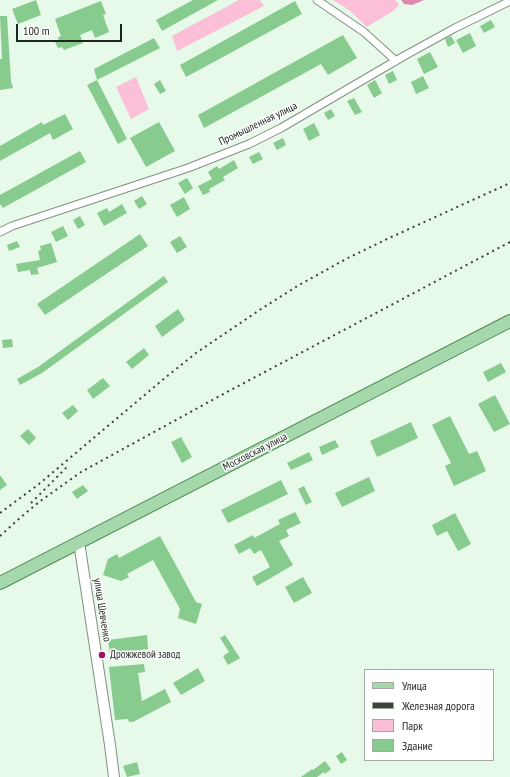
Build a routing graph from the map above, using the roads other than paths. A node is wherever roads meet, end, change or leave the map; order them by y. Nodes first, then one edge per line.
1 (317, 0) edge
2 (510, 1) edge
3 (396, 60) junction
4 (0, 232) edge
5 (510, 321) edge
6 (79, 542) junction
7 (0, 583) edge
8 (114, 777) edge

1 - 3 street
2 - 3 street, Промышленная улица
3 - 4 street, Промышленная улица
5 - 6 main road, Московская улица
6 - 7 main road, Московская улица
6 - 8 main road, улица Шевченко

